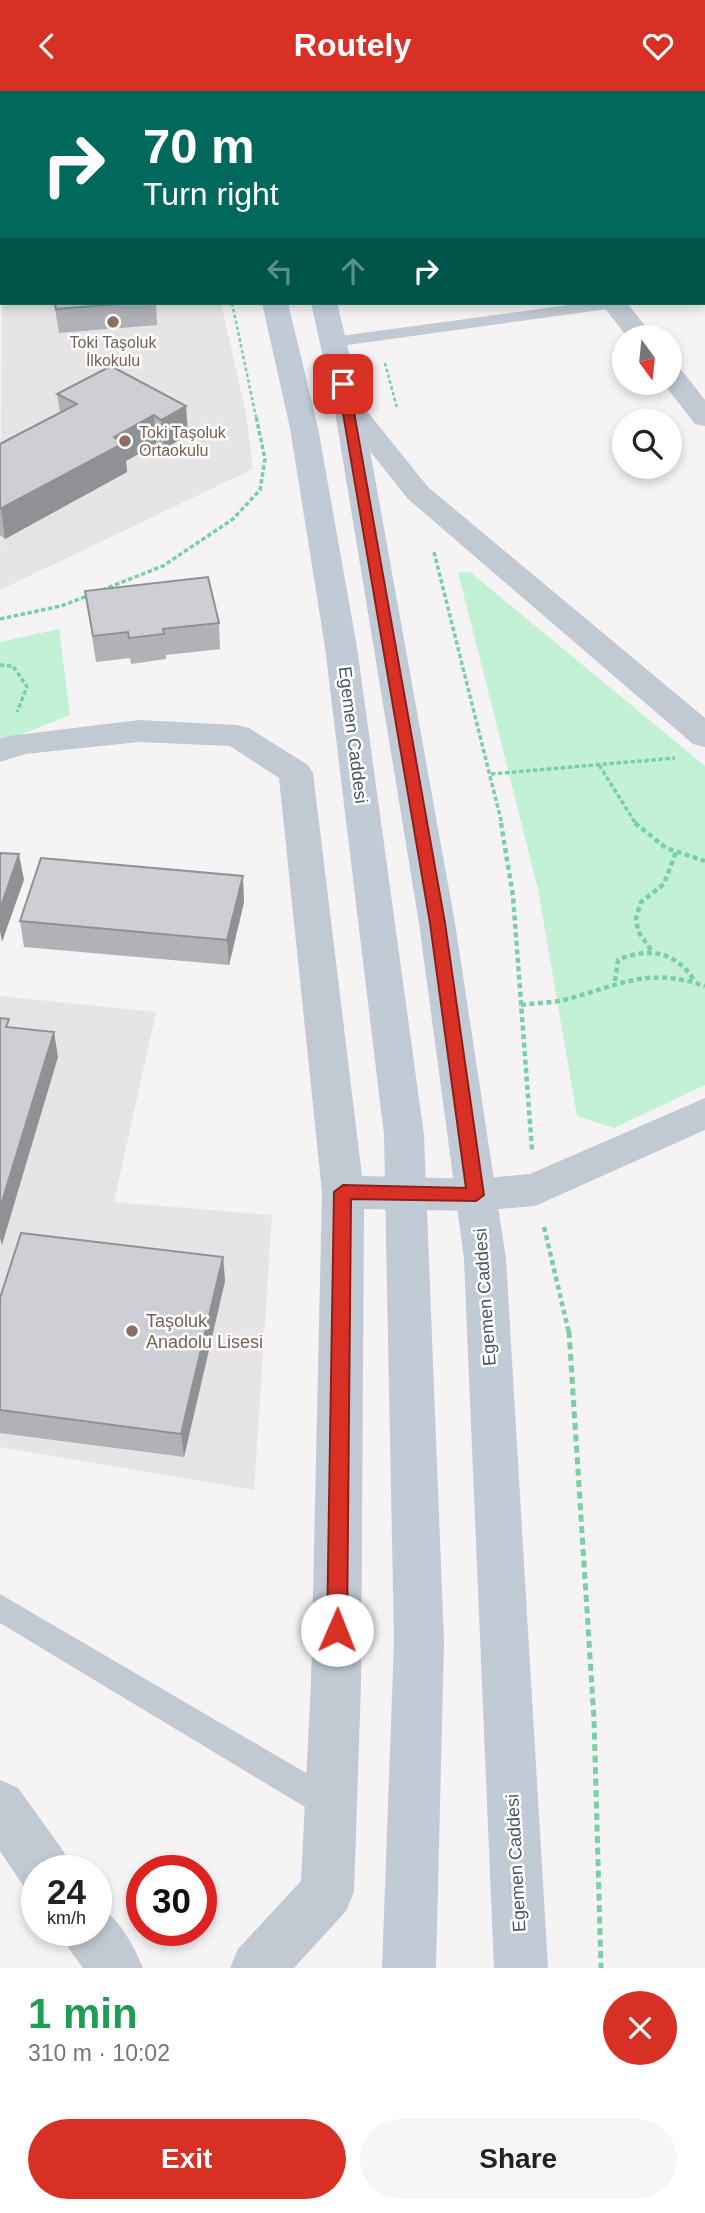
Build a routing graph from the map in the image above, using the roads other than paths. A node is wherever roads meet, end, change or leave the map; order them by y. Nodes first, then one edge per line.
1 (275, 305) edge
2 (324, 305) edge
3 (600, 305) edge
4 (617, 305) edge
5 (632, 325) edge
6 (333, 342) junction
7 (682, 388) edge
8 (348, 406) junction
9 (705, 418) edge
10 (705, 736) edge
11 (7, 749) edge
12 (705, 1113) edge
13 (343, 1192) junction
14 (405, 1192) junction
15 (476, 1195) junction
16 (0, 1607) edge
17 (331, 1805) junction
18 (0, 1807) edge
19 (34, 1855) edge
20 (100, 1946) edge
21 (116, 1968) edge
22 (257, 1968) edge
23 (408, 1968) edge
24 (521, 1968) edge

1 - 14 main road, Egemen Caddesi
2 - 6 main road, Egemen Caddesi
3 - 6 lane
4 - 5 street
6 - 8 main road, Egemen Caddesi
7 - 9 street
8 - 10 street
8 - 15 main road, Egemen Caddesi
11 - 13 street
12 - 15 street
13 - 14 street
13 - 17 street
14 - 15 street
14 - 23 main road, Egemen Caddesi
15 - 24 main road, Egemen Caddesi
16 - 17 lane
17 - 22 street
18 - 19 street
20 - 21 street

